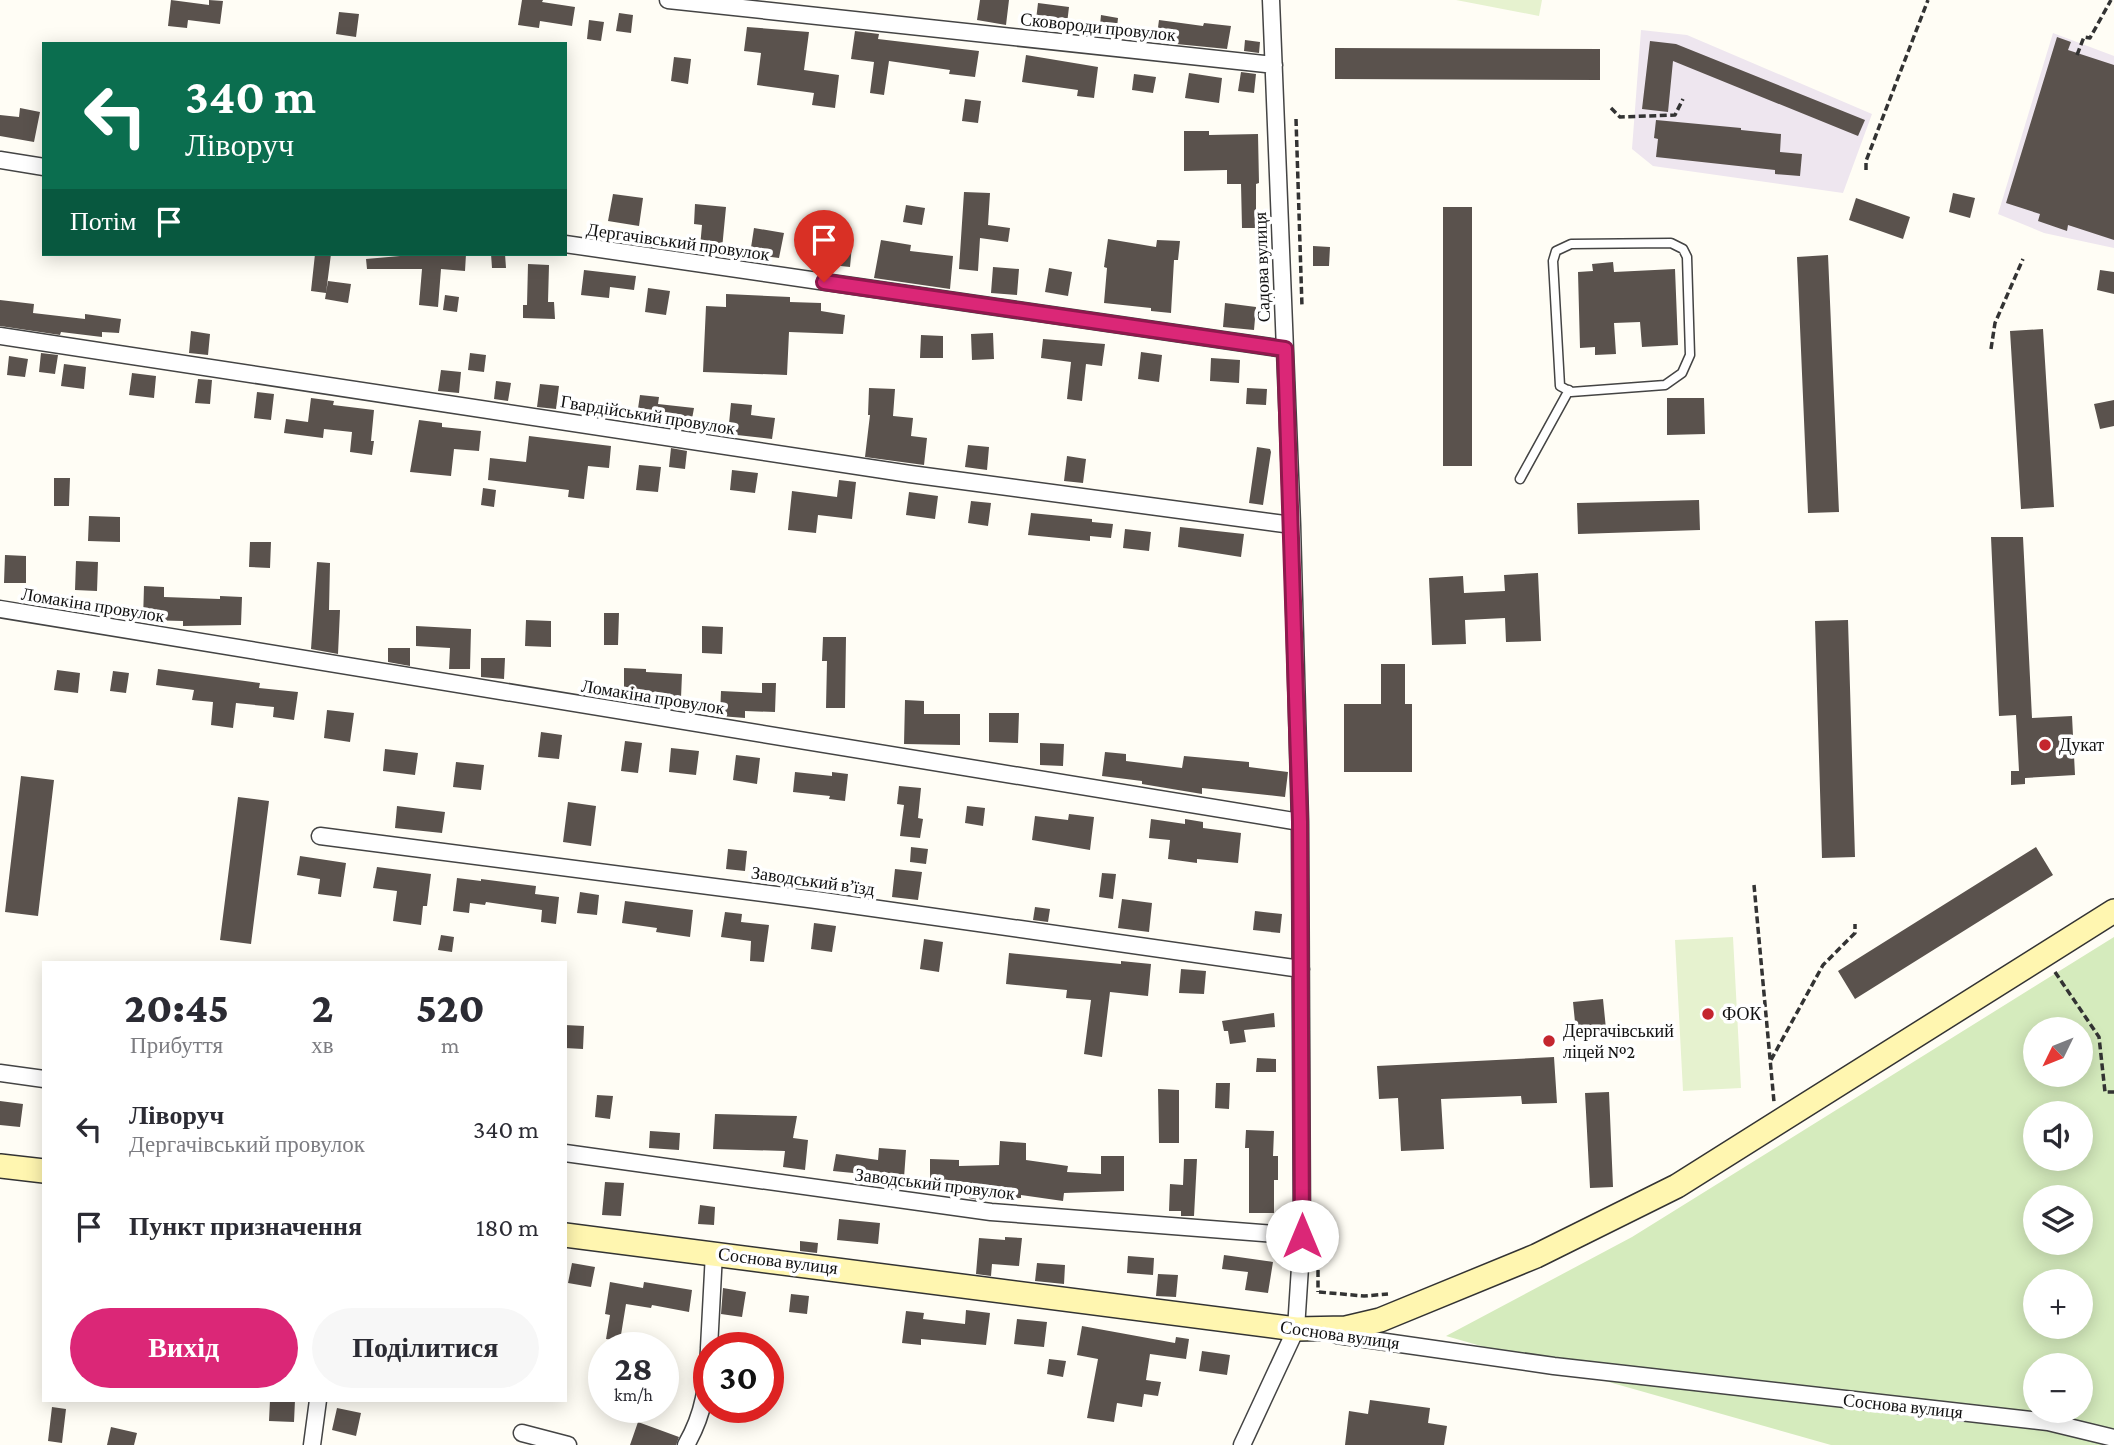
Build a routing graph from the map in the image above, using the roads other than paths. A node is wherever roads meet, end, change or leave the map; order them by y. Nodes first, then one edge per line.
1 (668, 0) edge
2 (1272, 0) edge
3 (1274, 65) junction
4 (0, 160) edge
5 (42, 167) edge
6 (567, 244) edge
7 (0, 336) edge
8 (1285, 349) junction
9 (1569, 390) junction
10 (1520, 479) dead end
11 (1292, 525) junction
12 (0, 609) edge
13 (1300, 822) junction
14 (320, 836) dead end
15 (2114, 911) edge
16 (1301, 969) junction
17 (0, 1073) edge
18 (42, 1079) edge
19 (567, 1153) edge
20 (0, 1166) edge
21 (42, 1171) edge
22 (567, 1235) edge
23 (1302, 1236) junction
24 (714, 1253) junction
25 (1296, 1329) junction
26 (710, 1332) edge
27 (318, 1402) edge
28 (698, 1423) edge
29 (522, 1433) dead end
30 (2114, 1438) edge
31 (312, 1445) edge
32 (568, 1445) edge
33 (686, 1445) edge
34 (1242, 1445) edge

1 - 3 street, Сковороди провулок
2 - 3 street, Садова вулиця
3 - 8 street, Садова вулиця
4 - 5 street
6 - 8 street, Дергачівський провулок
7 - 11 street, Гвардійський провулок
8 - 11 street, Садова вулиця
9 - 9 lane
9 - 10 lane
11 - 13 street, Садова вулиця
12 - 13 street, Ломакіна провулок
13 - 16 street, Садова вулиця
14 - 16 street, Заводський в’їзд
15 - 25 street
16 - 23 street, Садова вулиця
17 - 18 street
19 - 23 street, Заводський провулок
20 - 21 street
22 - 24 street, Соснова вулиця
23 - 25 street, Садова вулиця
24 - 25 street, Соснова вулиця
24 - 26 street
25 - 30 street, Соснова вулиця
25 - 34 street, Садова вулиця
27 - 31 street
28 - 33 street
29 - 32 street

